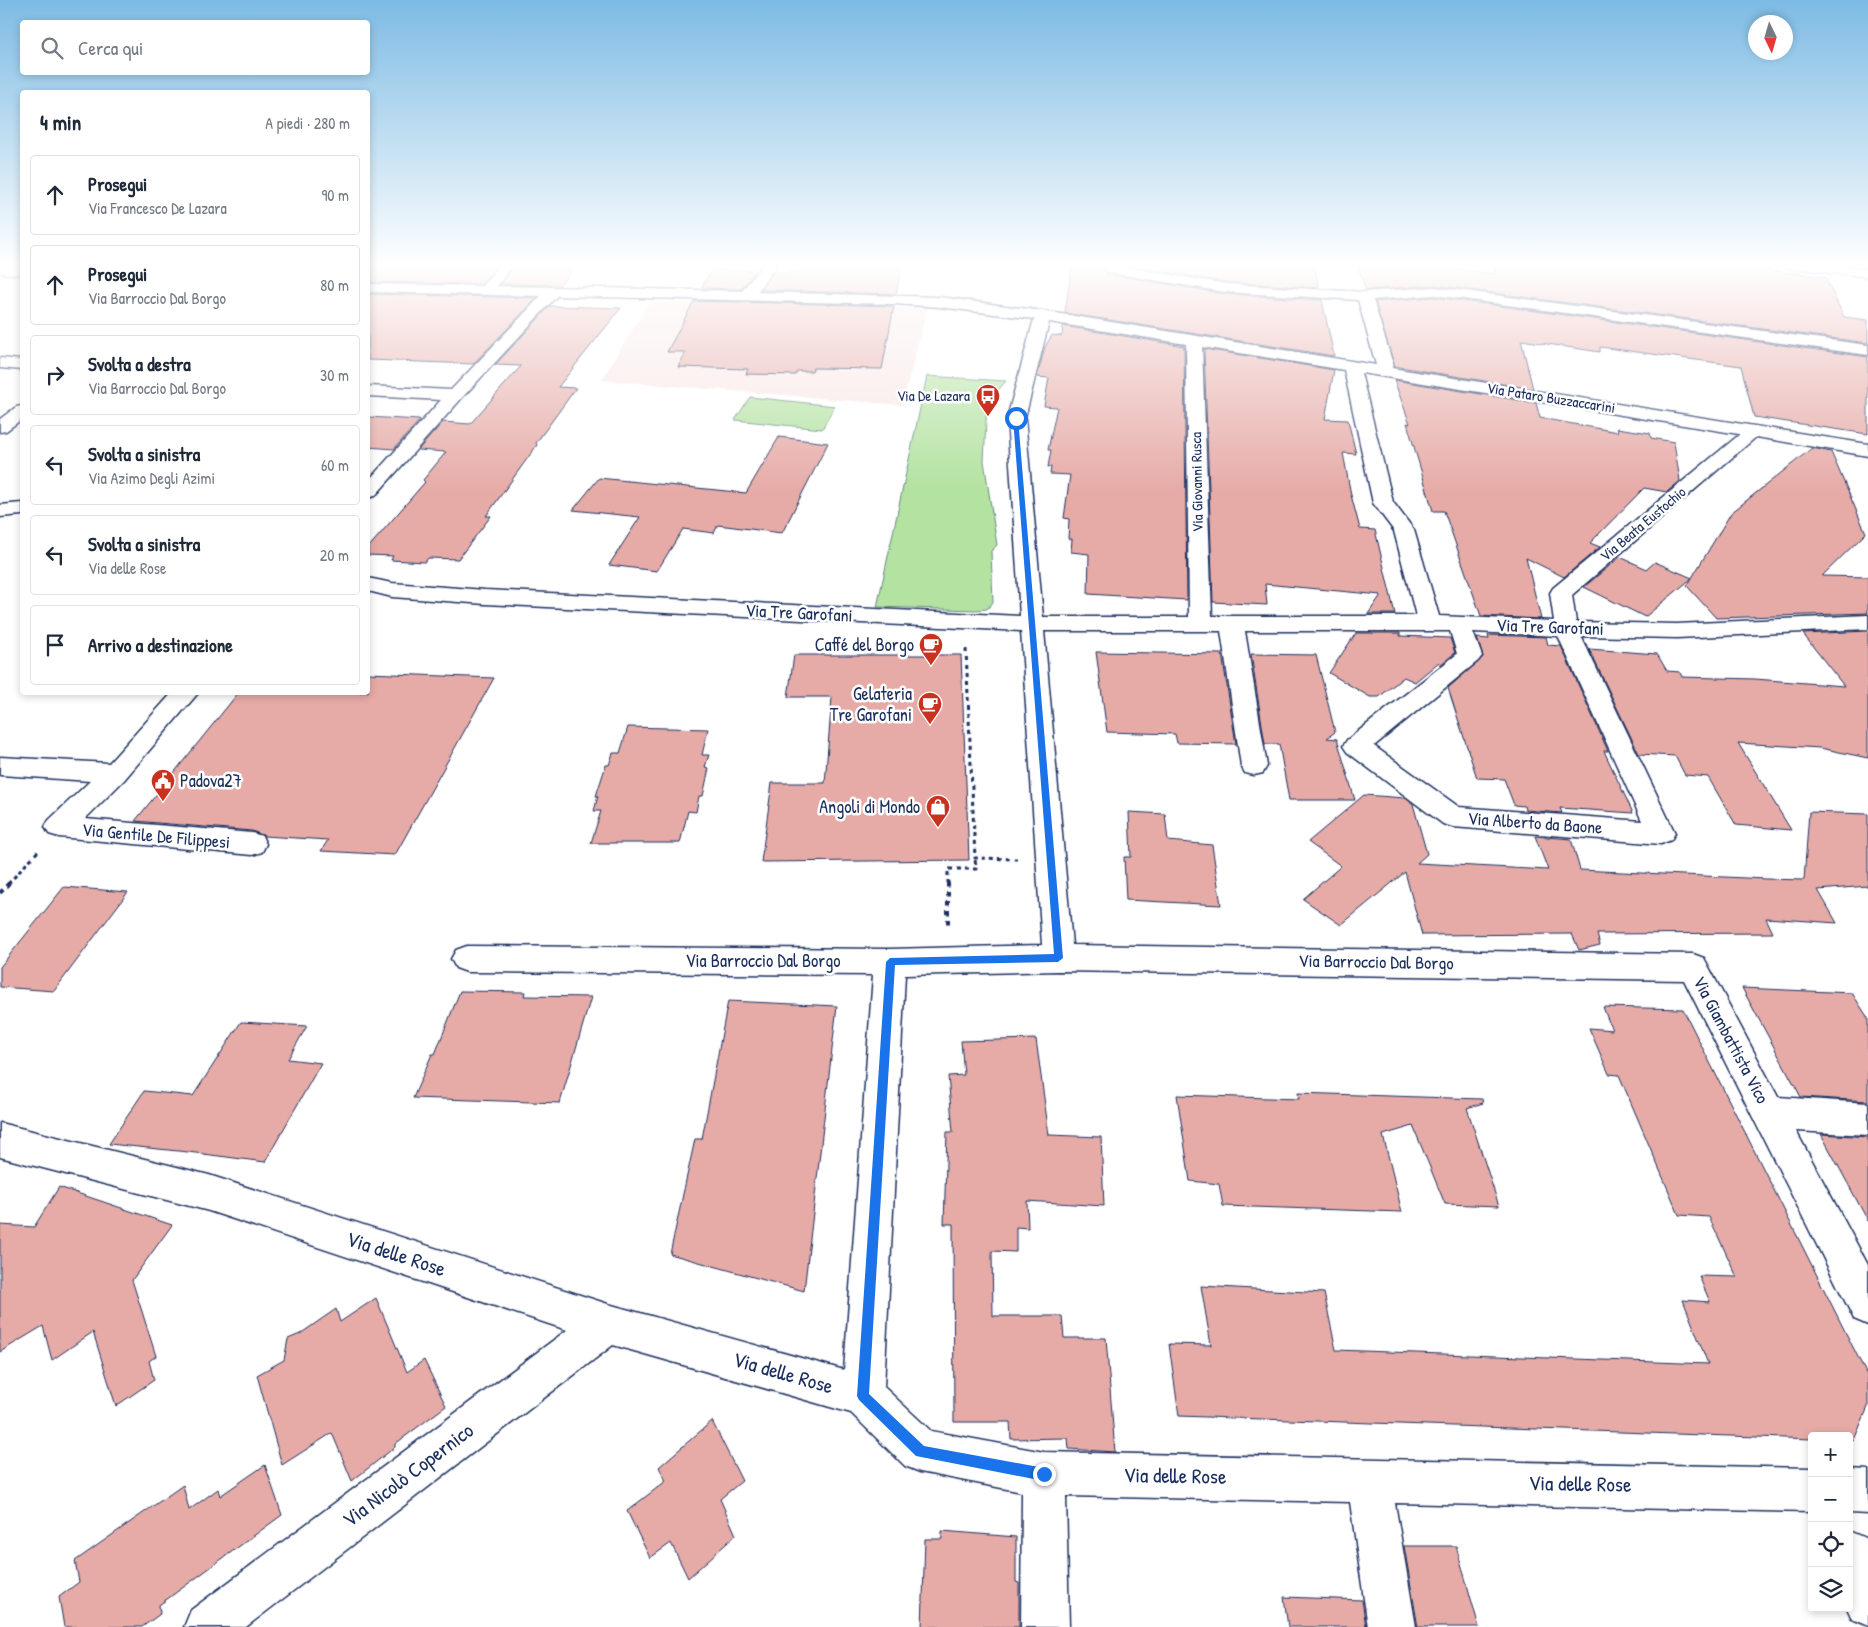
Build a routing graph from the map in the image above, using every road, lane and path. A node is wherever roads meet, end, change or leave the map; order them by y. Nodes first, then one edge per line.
1 (507, 340) edge
2 (1037, 340) edge
3 (1188, 340) edge
4 (1378, 340) edge
5 (1794, 340) edge
6 (1194, 341) junction
7 (1868, 350) edge
8 (0, 363) edge
9 (20, 365) edge
10 (1354, 366) junction
11 (1383, 371) junction
12 (370, 391) edge
13 (455, 395) junction
14 (20, 412) edge
15 (0, 427) edge
16 (1747, 430) junction
17 (1868, 450) edge
18 (370, 490) edge
19 (20, 509) edge
20 (0, 511) edge
21 (370, 585) edge
22 (1429, 622) junction
23 (1868, 622) edge
24 (1200, 623) junction
25 (1032, 624) junction
26 (1232, 624) junction
27 (1459, 624) junction
28 (1566, 629) junction
29 (966, 647) dead end
30 (184, 695) edge
31 (0, 766) edge
32 (1254, 766) dead end
33 (115, 773) junction
34 (59, 828) junction
35 (252, 844) dead end
36 (975, 858) junction
37 (1050, 859) junction
38 (0, 893) edge
39 (948, 925) dead end
40 (1058, 958) junction
41 (467, 959) dead end
42 (890, 962) junction
43 (1693, 967) joint
44 (1770, 1113) junction
45 (1868, 1119) edge
46 (0, 1140) edge
47 (1868, 1305) edge
48 (608, 1324) junction
49 (863, 1396) junction
50 (1044, 1474) junction
51 (1369, 1480) junction
52 (1808, 1490) edge
53 (1853, 1491) edge
54 (1868, 1492) edge
55 (1853, 1564) edge
56 (1868, 1603) edge
57 (208, 1627) edge
58 (1044, 1627) edge
59 (1392, 1627) edge

1 - 13 street
2 - 25 street
3 - 6 street, Via Pataro Buzzaccarini
4 - 11 street
5 - 7 street
6 - 10 street, Via Pataro Buzzaccarini
6 - 24 street, Via Giovanni Rusca
8 - 9 street
10 - 11 street, Via Pataro Buzzaccarini
10 - 22 street
11 - 16 street, Via Pataro Buzzaccarini
12 - 13 street
13 - 18 street
14 - 15 street
16 - 17 street, Via Pataro Buzzaccarini
16 - 28 street, Via Beata Eustochio
19 - 20 street
21 - 25 street, Via Tre Garofani
22 - 26 street, Via Tre Garofani
22 - 27 street, Via Tre Garofani
23 - 28 street, Via Tre Garofani
24 - 25 street, Via Tre Garofani
24 - 26 street, Via Tre Garofani
25 - 37 street
26 - 32 street
27 - 28 street, Via Tre Garofani
27 - 28 street, Via Alberto da Baone
29 - 36 path
30 - 33 street, Via Gentile De Filippesi
31 - 33 street
33 - 34 street, Via Gentile De Filippesi
34 - 35 street, Via Gentile De Filippesi
34 - 38 path, Via Gentile De Filippesi
36 - 37 path
36 - 39 path
37 - 40 street
40 - 42 street, Via Barroccio Dal Borgo
40 - 43 street, Via Barroccio Dal Borgo
41 - 42 street, Via Barroccio Dal Borgo
42 - 49 street
43 - 44 street, Via Giambattista Vico
44 - 45 street, Via Giambattista Vico
44 - 47 street, Via Giambattista Vico
46 - 48 street, Via delle Rose
48 - 49 street, Via delle Rose
48 - 57 street, Via Nicolò Copernico
49 - 50 street, Via delle Rose
50 - 51 street, Via delle Rose
50 - 58 street
51 - 52 street, Via delle Rose
51 - 59 street
53 - 54 street
55 - 56 street

